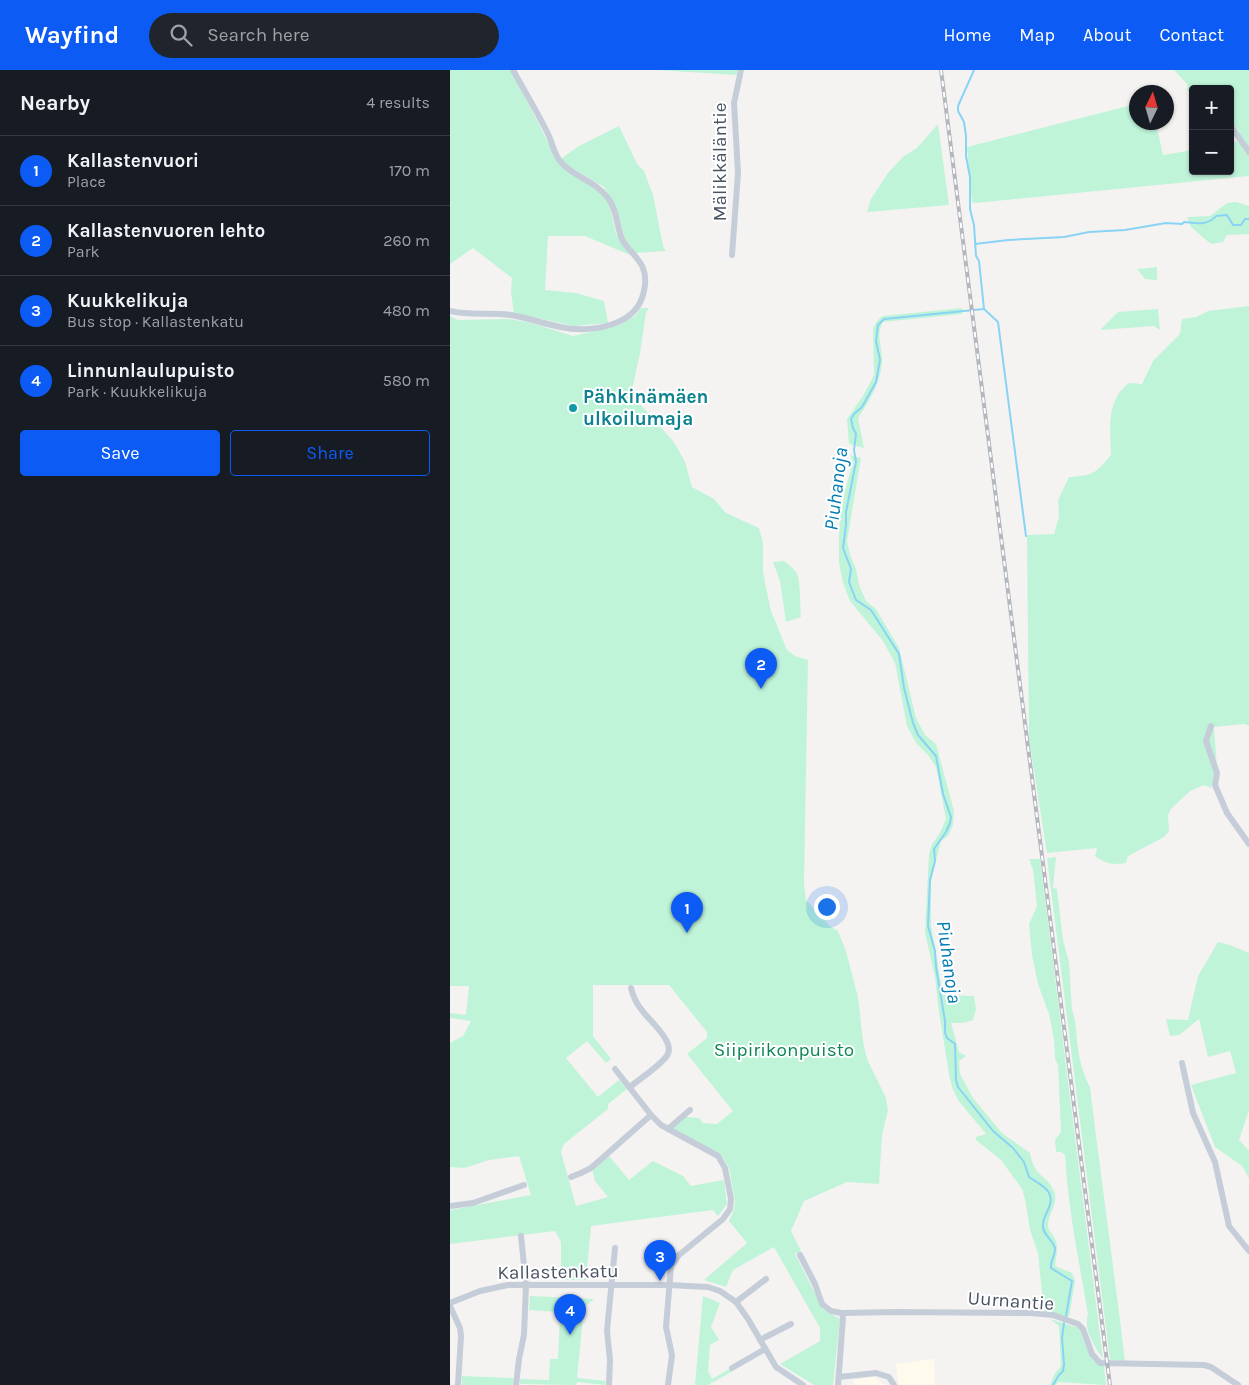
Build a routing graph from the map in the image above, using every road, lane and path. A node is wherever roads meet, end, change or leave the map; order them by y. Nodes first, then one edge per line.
1 (513, 70) edge
2 (742, 70) edge
3 (1234, 130) edge
4 (1249, 152) edge
5 (732, 255) dead end
6 (450, 311) edge
7 (1211, 726) dead end
8 (1249, 844) edge
9 (631, 988) dead end
10 (1182, 1064) dead end
11 (615, 1068) dead end
12 (630, 1087) junction
13 (690, 1110) dead end
14 (651, 1115) junction
15 (668, 1129) junction
16 (571, 1177) dead end
17 (524, 1185) dead end
18 (450, 1206) edge
19 (521, 1236) dead end
20 (615, 1248) dead end
21 (1249, 1251) edge
22 (800, 1255) dead end
23 (766, 1279) dead end
24 (526, 1285) junction
25 (611, 1285) junction
26 (669, 1285) junction
27 (736, 1302) junction
28 (450, 1305) edge
29 (842, 1313) junction
30 (791, 1324) dead end
31 (760, 1340) junction
32 (765, 1349) junction
33 (732, 1368) dead end
34 (839, 1377) junction
35 (458, 1385) edge
36 (516, 1385) edge
37 (609, 1385) edge
38 (668, 1385) edge
39 (803, 1385) edge
40 (838, 1385) edge
41 (894, 1385) edge
42 (1238, 1385) edge

1 - 6 street
2 - 5 street, Mälikkäläntie
3 - 4 street
7 - 8 street
9 - 12 street
10 - 21 street
11 - 12 street
12 - 14 street
13 - 15 street
14 - 15 street
14 - 16 street
15 - 26 street
17 - 18 street
19 - 24 street
20 - 25 street
22 - 29 street
23 - 27 street
24 - 25 street, Kallastenkatu
24 - 28 street, Kallastenkatu
24 - 36 street
25 - 26 street, Kallastenkatu
25 - 37 street
26 - 27 street, Kallastenkatu
26 - 38 street
27 - 31 street, Kallastenkatu
28 - 35 street
29 - 34 street
29 - 42 street, Uurnantie
30 - 31 street
31 - 32 street, Kallastenkatu
32 - 33 street
32 - 39 street, Kallastenkatu
34 - 40 street
34 - 41 street

